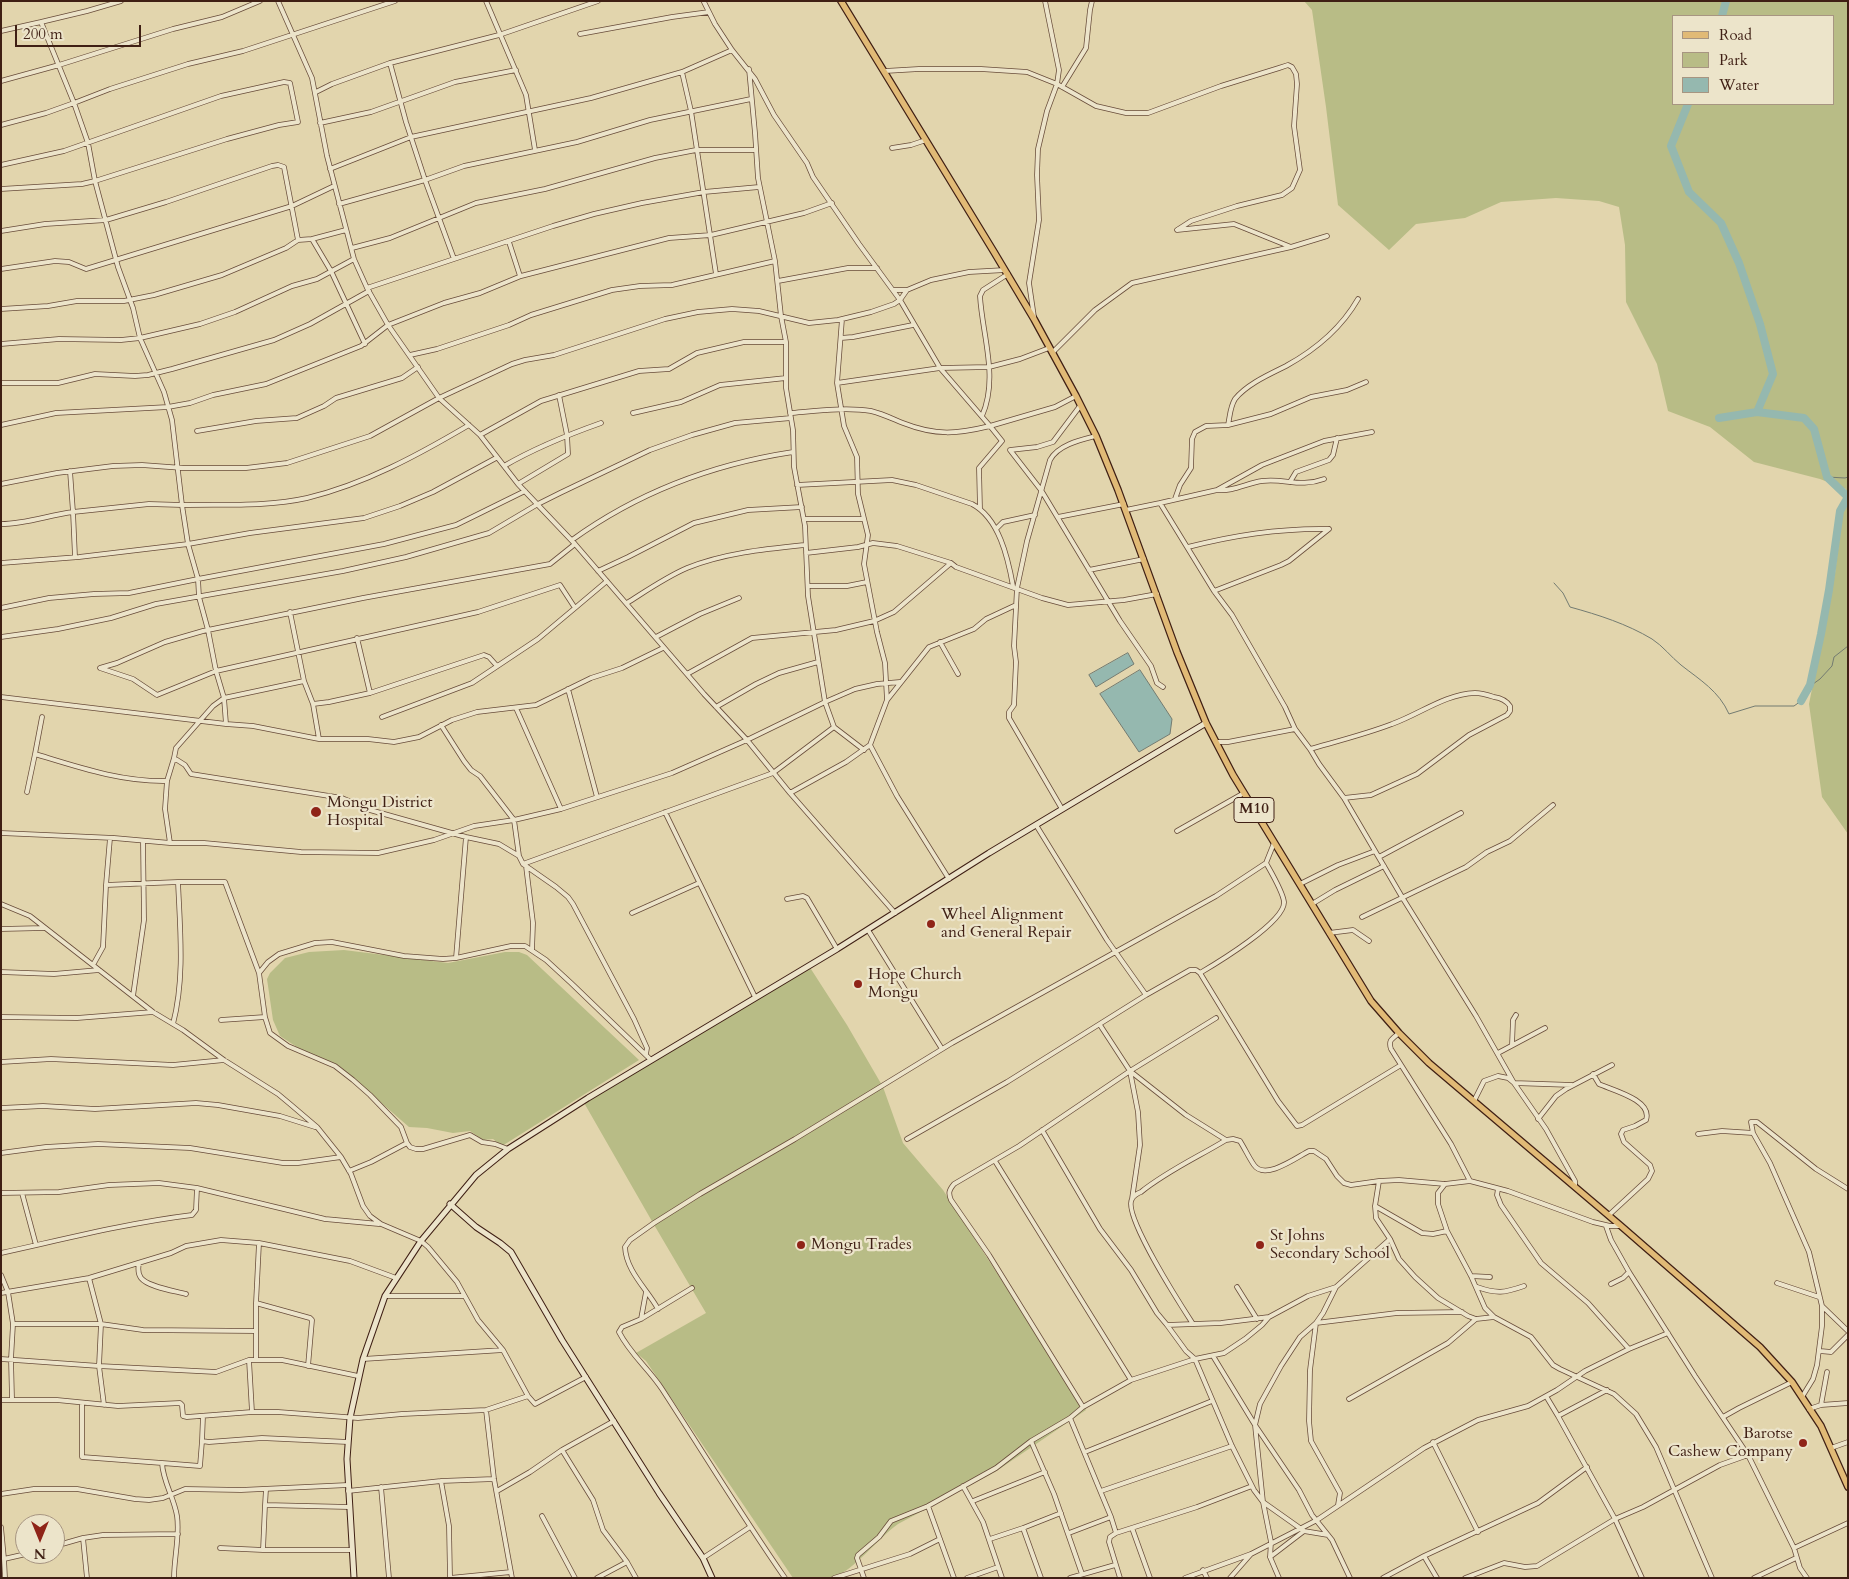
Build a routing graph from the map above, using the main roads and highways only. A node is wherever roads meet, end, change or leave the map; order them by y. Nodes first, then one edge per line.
1 (841, 1) edge
2 (1206, 723) junction
3 (450, 1204) junction
4 (1847, 1485) edge
5 (354, 1578) edge
6 (712, 1578) edge

1 - 2 main road, M10
2 - 3 main road
2 - 4 main road, M10
3 - 5 main road
3 - 6 main road

